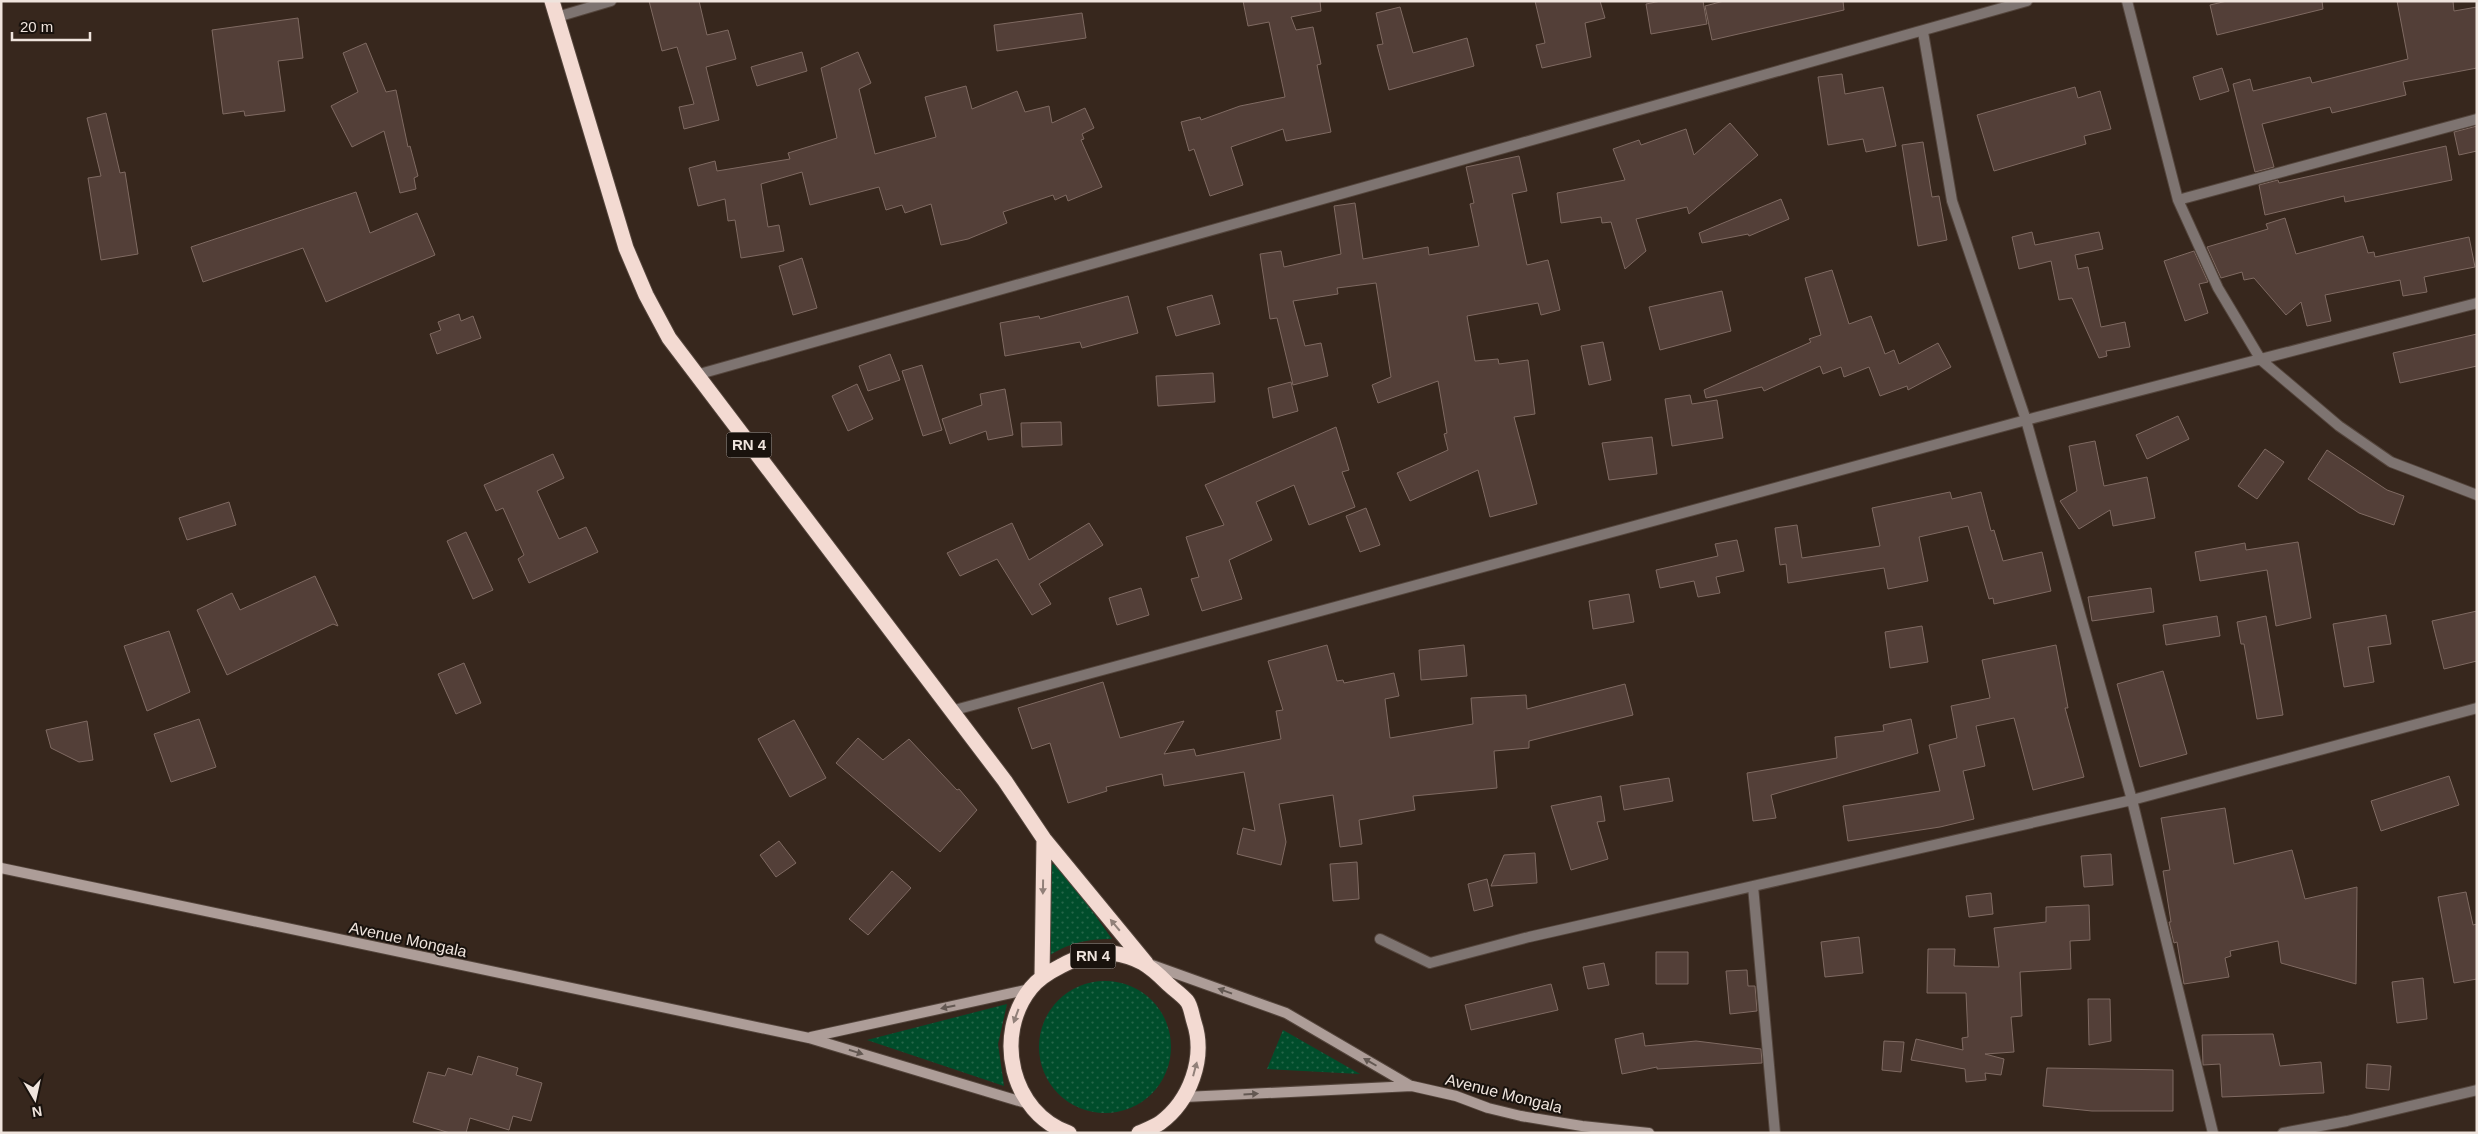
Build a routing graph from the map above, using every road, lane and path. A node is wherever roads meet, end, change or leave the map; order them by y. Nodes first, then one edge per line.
1 (552, 1) edge
2 (610, 1) edge
3 (2027, 1) edge
4 (2127, 1) edge
5 (557, 17) junction
6 (1923, 32) junction
7 (2477, 119) edge
8 (2178, 200) junction
9 (2477, 303) edge
10 (2261, 360) junction
11 (696, 375) junction
12 (2026, 420) junction
13 (2477, 495) edge
14 (2477, 708) edge
15 (951, 711) junction
16 (2132, 800) junction
17 (1044, 839) junction
18 (1, 868) edge
19 (1753, 886) junction
20 (1380, 939) dead end
21 (1146, 963) junction
22 (1042, 977) junction
23 (1030, 989) junction
24 (809, 1038) junction
25 (1412, 1086) junction
26 (2477, 1090) edge
27 (1185, 1097) junction
28 (1029, 1104) junction
29 (1164, 1128) edge
30 (1069, 1133) edge
31 (1139, 1133) edge
32 (1649, 1133) edge
33 (1775, 1133) edge
34 (2213, 1133) edge
35 (2283, 1133) edge

1 - 5 highway, RN 4
2 - 5 street
3 - 6 street
4 - 8 street
5 - 11 highway, RN 4
6 - 11 street
6 - 12 street
7 - 8 street
8 - 10 street
9 - 10 street
10 - 12 street
10 - 13 street
11 - 15 highway, RN 4
12 - 15 street
12 - 16 street
14 - 16 street
15 - 17 highway, RN 4
16 - 19 street
16 - 34 street
21 -> 17 highway, RN 4
17 -> 22 highway
18 - 24 street, Avenue Mongala
19 - 20 street
19 - 33 street
21 - 22 highway, RN 4
25 -> 21 street
27 -> 21 highway, RN 4
22 - 23 highway, RN 4
23 -> 24 street
23 -> 28 highway, RN 4
24 -> 28 street, Avenue Mongala
27 -> 25 street
25 - 32 street, Avenue Mongala
26 - 35 street
27 - 29 highway, RN 4
28 - 30 highway, RN 4
29 - 31 highway, RN 4

